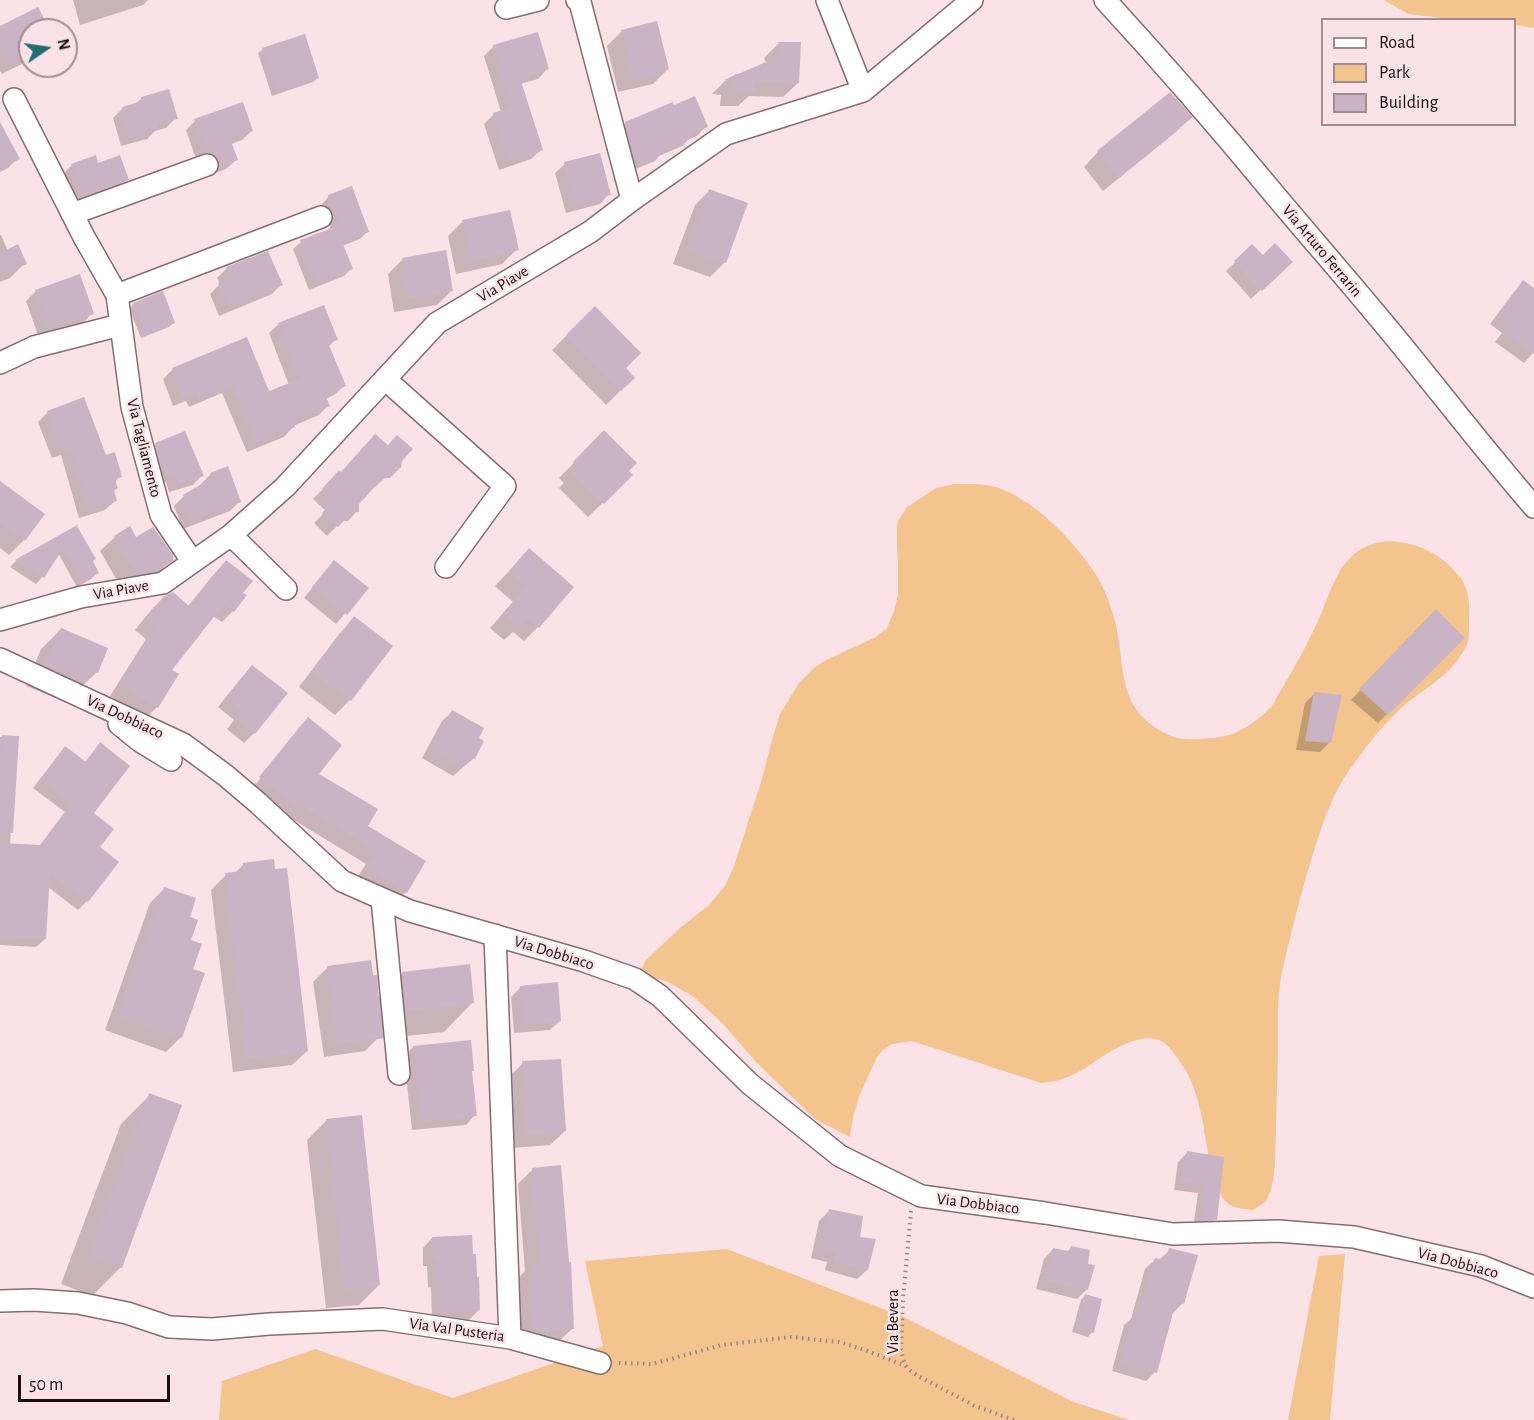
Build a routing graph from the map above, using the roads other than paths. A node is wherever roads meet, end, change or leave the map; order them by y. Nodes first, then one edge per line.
1 (538, 0) edge
2 (577, 0) edge
3 (827, 0) edge
4 (972, 0) edge
5 (1105, 0) edge
6 (506, 8) dead end
7 (863, 91) junction
8 (14, 99) dead end
9 (207, 165) dead end
10 (632, 200) junction
11 (72, 214) junction
12 (321, 217) dead end
13 (117, 295) junction
14 (120, 325) junction
15 (0, 363) edge
16 (385, 379) junction
17 (1534, 507) edge
18 (231, 535) junction
19 (192, 561) junction
20 (446, 567) dead end
21 (286, 589) dead end
22 (0, 620) edge
23 (0, 659) edge
24 (90, 702) junction
25 (171, 760) dead end
26 (382, 899) junction
27 (495, 935) junction
28 (399, 1074) dead end
29 (1534, 1287) edge
30 (0, 1301) edge
31 (510, 1338) junction
32 (600, 1363) road end

1 - 6 street
2 - 10 street
3 - 7 street
4 - 7 street, Via Piave
5 - 17 street, Via Arturo Ferrarin
7 - 10 street, Via Piave
8 - 11 street, Via Tagliamento
9 - 11 street
10 - 16 street, Via Piave
11 - 13 street, Via Tagliamento
12 - 13 street
13 - 14 street, Via Tagliamento
14 - 15 street
14 - 19 street, Via Tagliamento
16 - 18 street, Via Piave
16 - 20 street
18 - 19 street, Via Piave
18 - 21 street
19 - 22 street, Via Piave
23 - 24 street, Via Dobbiaco
24 - 25 street
24 - 26 street, Via Dobbiaco
26 - 27 street, Via Dobbiaco
26 - 28 street
27 - 29 street, Via Dobbiaco
27 - 31 street, Via Dobbiaco
30 - 31 street, Via Val Pusteria
31 - 32 street, Via Val Pusteria

